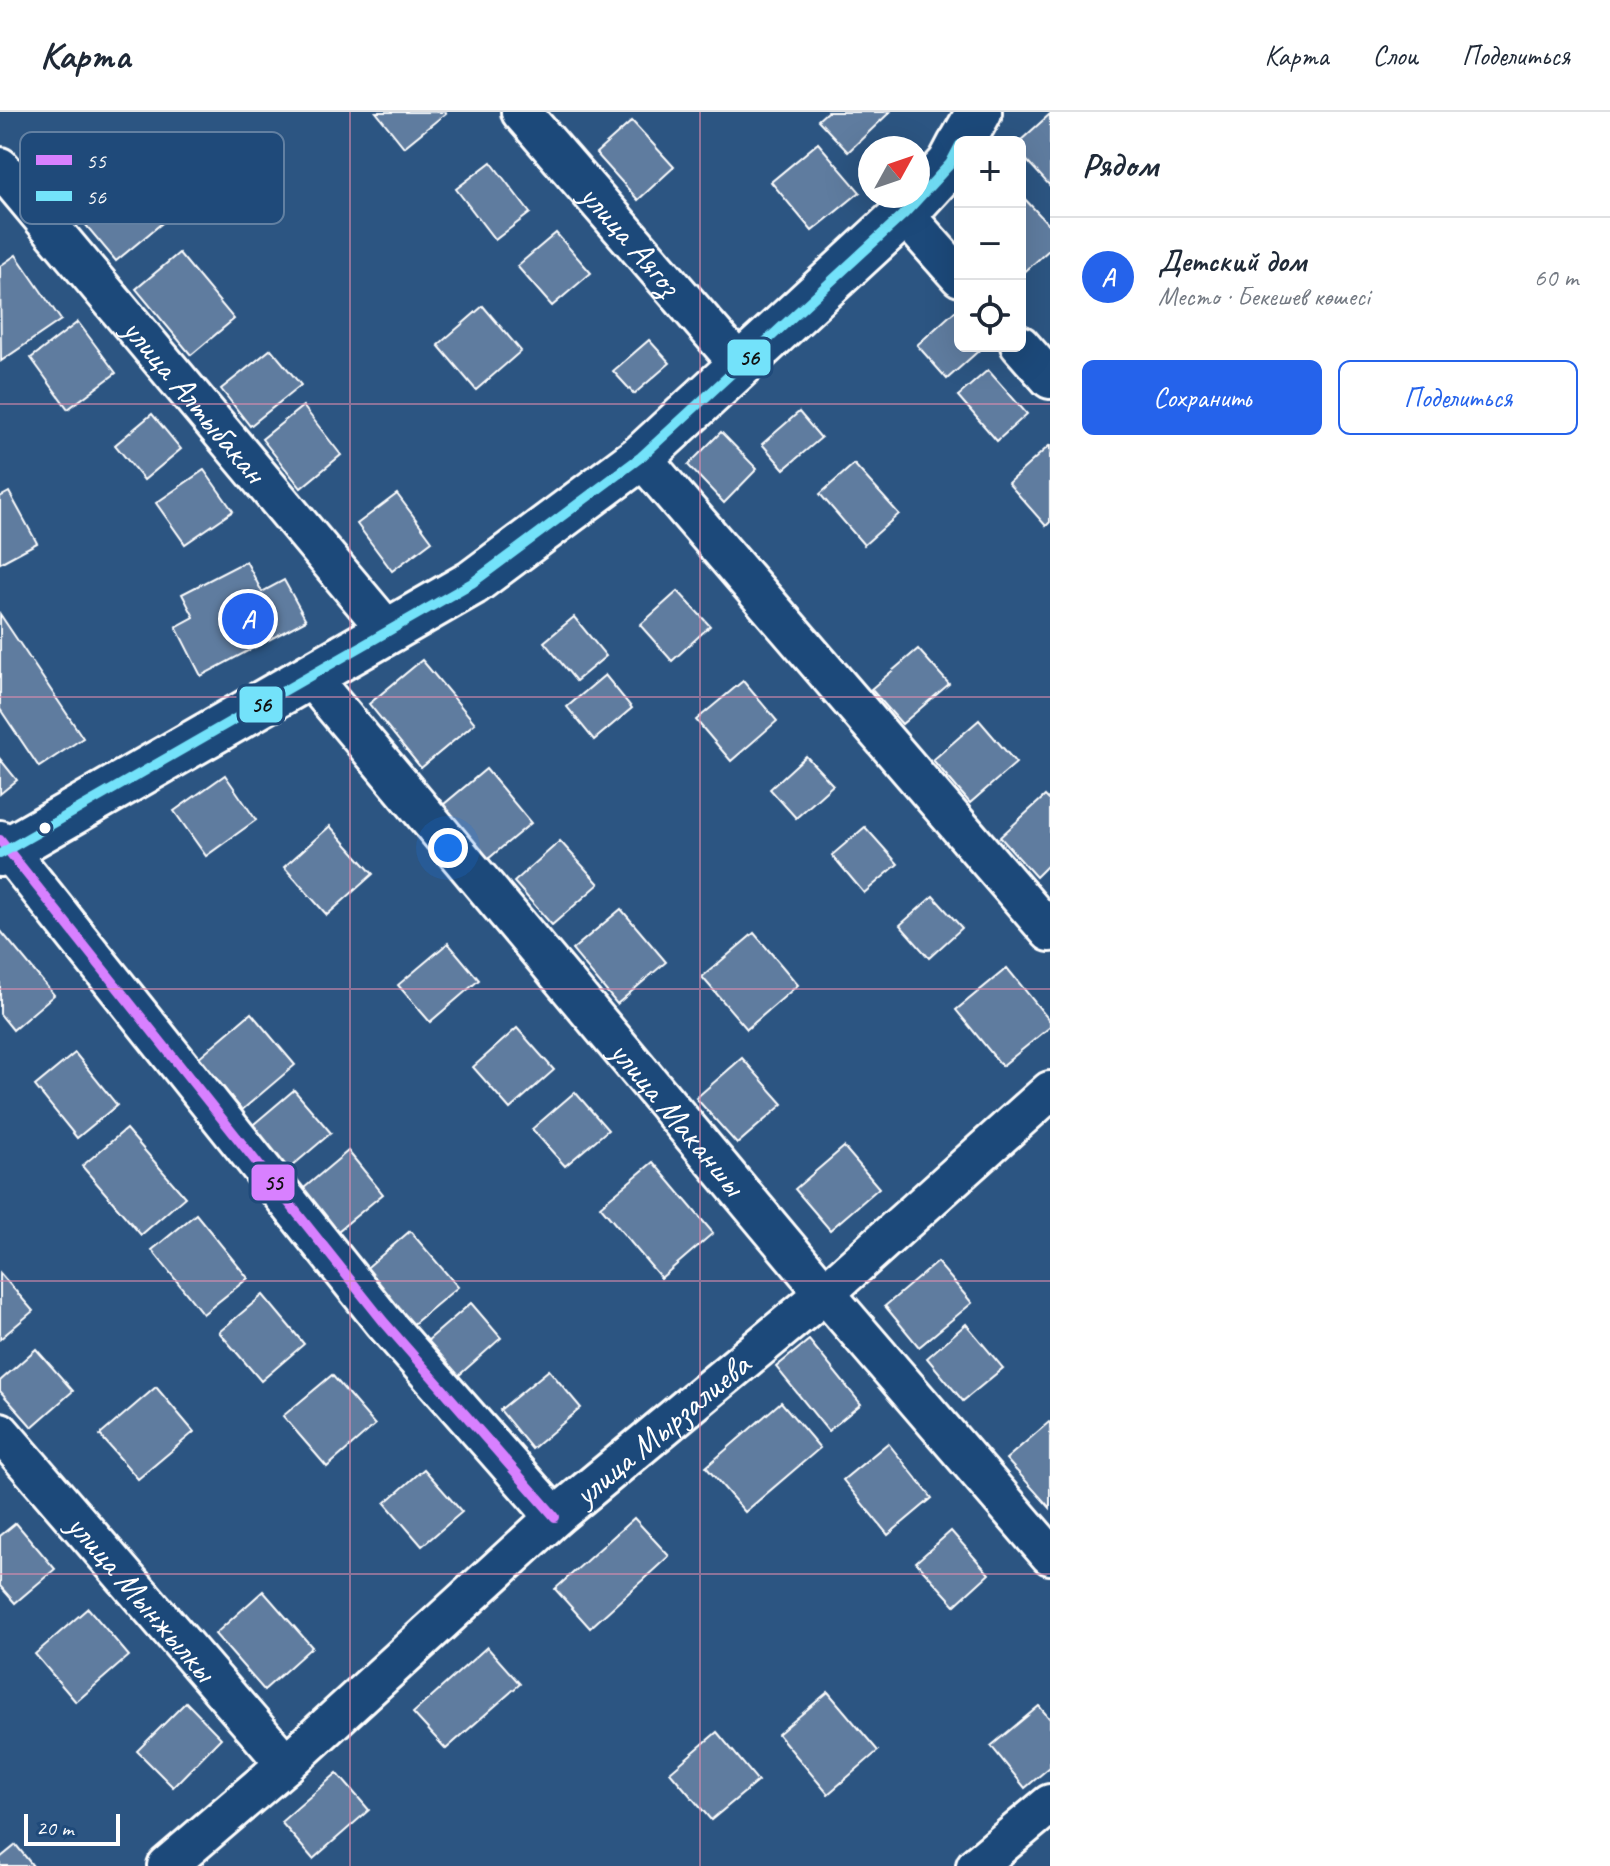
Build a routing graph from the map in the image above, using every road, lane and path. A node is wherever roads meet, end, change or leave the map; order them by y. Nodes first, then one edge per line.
1 (521, 112) edge
2 (979, 112) edge
3 (966, 136) edge
4 (954, 157) edge
5 (0, 167) edge
6 (20, 191) edge
7 (904, 214) junction
8 (48, 224) edge
9 (954, 270) edge
10 (1026, 352) edge
11 (741, 366) junction
12 (1050, 379) edge
13 (641, 457) junction
14 (389, 632) junction
15 (310, 677) junction
16 (2, 848) edge
17 (1050, 932) edge
18 (1050, 1091) edge
19 (825, 1293) junction
20 (0, 1432) edge
21 (555, 1517) junction
22 (1050, 1555) edge
23 (286, 1764) junction
24 (1050, 1804) edge
25 (167, 1866) edge
26 (976, 1866) edge

1 - 11 street, улица Аягоз
2 - 3 main road
4 - 7 main road
5 - 6 street, улица Алтыбакан
7 - 9 street
7 - 11 main road
8 - 14 street, улица Алтыбакан
10 - 12 street
11 - 13 main road
13 - 14 main road
13 - 17 street
14 - 15 main road
15 - 16 main road
15 - 19 street, улица Маканшы
16 - 21 street
18 - 19 street, улица Мырзалиева
19 - 21 street, улица Мырзалиева
19 - 22 street, улица Маканшы
20 - 23 street, улица Мынжылкы
21 - 23 street, улица Мырзалиева
23 - 25 street, улица Мырзалиева
24 - 26 street

